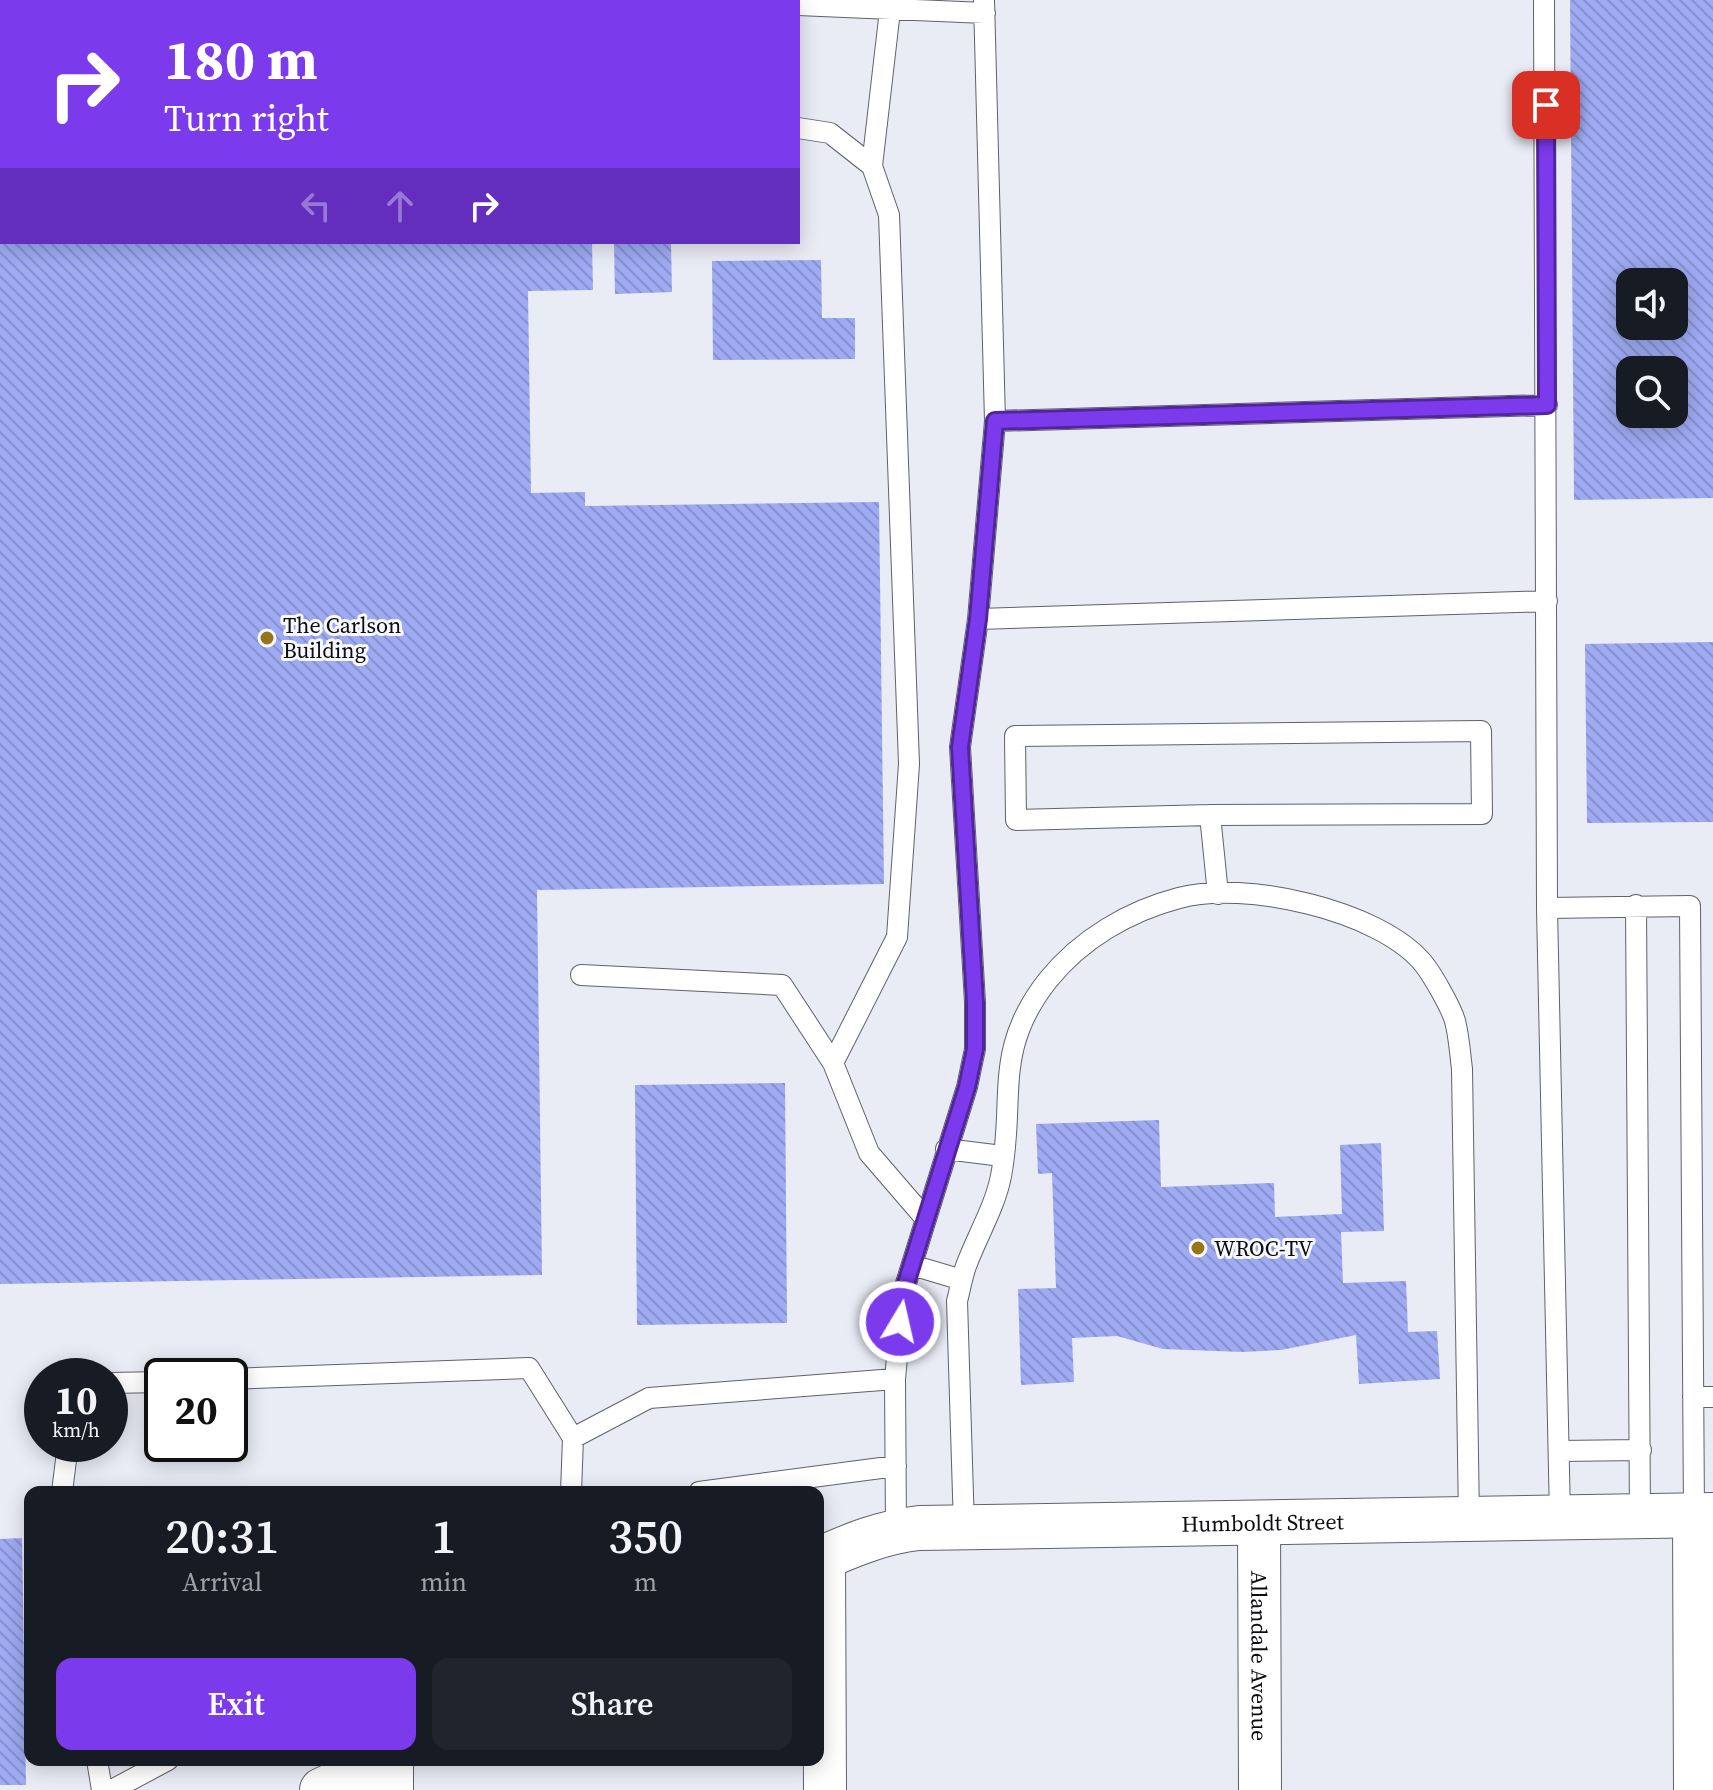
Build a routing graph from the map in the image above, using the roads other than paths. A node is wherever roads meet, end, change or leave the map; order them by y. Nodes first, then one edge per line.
1 (1544, 0) edge
2 (800, 5) edge
3 (985, 7) edge
4 (890, 10) junction
5 (800, 128) edge
6 (872, 166) junction
7 (1547, 405) junction
8 (995, 421) junction
9 (1547, 601) junction
10 (978, 619) junction
11 (1210, 815) junction
12 (1218, 894) junction
13 (1636, 905) junction
14 (1547, 908) junction
15 (581, 975) dead end
16 (833, 1063) junction
17 (946, 1149) junction
18 (1002, 1156) junction
19 (925, 1218) junction
20 (912, 1265) junction
21 (962, 1280) junction
22 (248, 1378) edge
23 (895, 1379) junction
24 (1703, 1397) edge
25 (573, 1438) junction
26 (1641, 1450) junction
27 (1559, 1451) junction
28 (66, 1462) edge
29 (896, 1466) junction
30 (63, 1486) edge
31 (571, 1486) edge
32 (744, 1486) edge
33 (1703, 1515) edge
34 (1640, 1516) junction
35 (1560, 1517) junction
36 (1469, 1519) junction
37 (1259, 1522) junction
38 (964, 1527) junction
39 (896, 1530) junction
40 (824, 1557) edge
41 (824, 1732) edge
42 (98, 1766) edge
43 (157, 1766) edge
44 (373, 1766) edge
45 (392, 1766) edge
46 (102, 1790) edge
47 (112, 1790) edge
48 (322, 1790) edge
49 (392, 1790) edge
50 (825, 1790) edge
51 (1260, 1790) edge
52 (1695, 1790) edge

1 - 7 lane
2 - 4 lane
3 - 4 lane
3 - 8 lane
4 - 6 lane
5 - 6 lane
6 - 16 lane
7 - 8 lane
7 - 9 lane
8 - 10 lane
9 - 10 lane
9 - 14 lane
10 - 17 lane
11 - 11 lane
11 - 12 lane
12 - 18 lane
12 - 36 lane
13 - 14 lane
13 - 24 lane
13 - 26 lane
14 - 27 lane
15 - 16 lane
16 - 19 lane
17 - 18 lane
17 - 19 lane
18 - 21 lane
19 - 20 lane
20 - 21 lane
20 - 23 lane
21 - 38 lane
22 - 25 lane
23 - 25 lane
23 - 29 lane
24 - 33 lane
25 - 31 lane
26 - 27 lane
26 - 34 lane
27 - 35 lane
28 - 30 lane
29 - 32 lane
29 - 39 lane
33 - 34 street, Humboldt Street
33 - 52 street
34 - 35 street, Humboldt Street
35 - 36 street, Humboldt Street
36 - 37 street, Humboldt Street
37 - 38 street, Humboldt Street
37 - 51 street, Allandale Avenue
38 - 39 street, Humboldt Street
39 - 40 street, Humboldt Street
41 - 50 street
42 - 46 lane
43 - 47 lane
44 - 48 street
45 - 49 street

